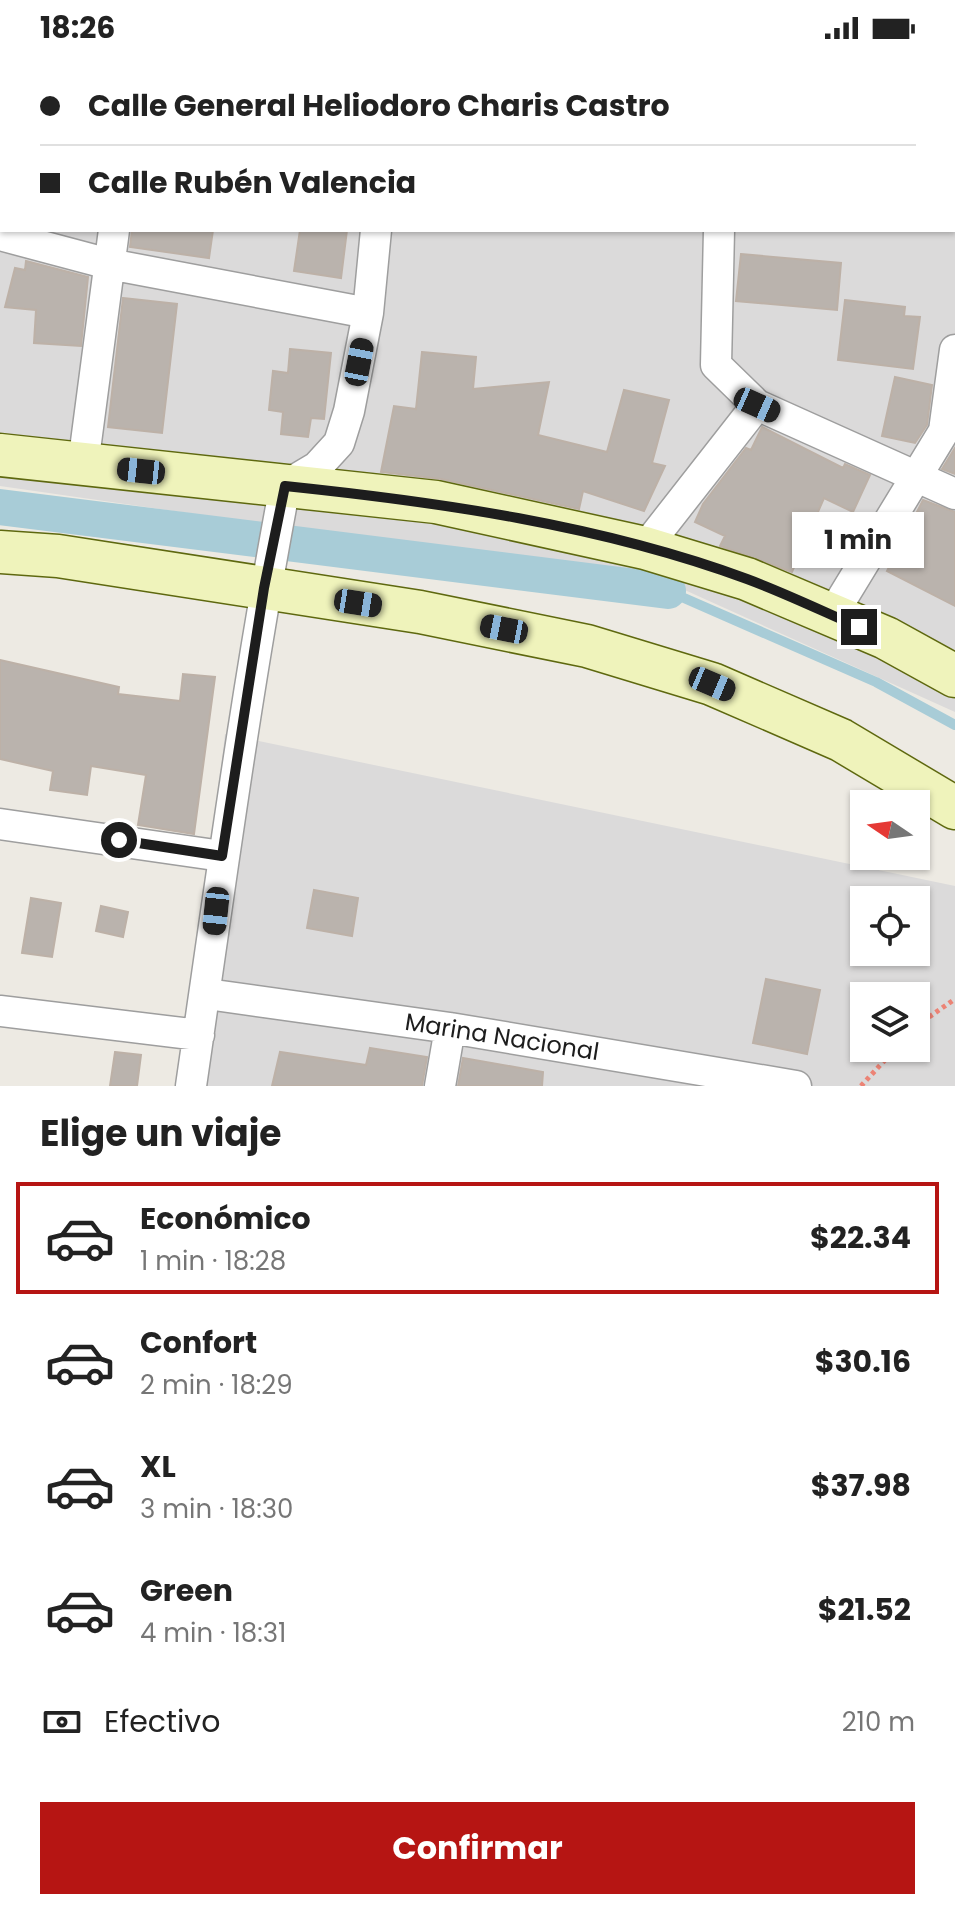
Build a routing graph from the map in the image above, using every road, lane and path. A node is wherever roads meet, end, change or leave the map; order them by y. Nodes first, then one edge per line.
1 (114, 232) edge
2 (376, 232) edge
3 (719, 232) edge
4 (0, 235) edge
5 (109, 264) junction
6 (368, 313) junction
7 (955, 350) edge
8 (757, 405) junction
9 (0, 455) edge
10 (83, 465) junction
11 (917, 474) junction
12 (283, 494) junction
13 (955, 494) edge
14 (645, 548) junction
15 (0, 552) edge
16 (265, 580) junction
17 (832, 615) junction
18 (955, 676) edge
19 (955, 808) edge
20 (0, 824) edge
21 (222, 856) junction
22 (207, 994) junction
23 (955, 999) edge
24 (0, 1011) edge
25 (930, 1016) edge
26 (450, 1028) junction
27 (199, 1035) junction
28 (883, 1062) edge
29 (191, 1086) edge
30 (440, 1086) edge
31 (796, 1086) edge
32 (861, 1086) edge

1 - 5 street
2 - 6 street
3 - 8 street
4 - 5 street
5 - 6 street
5 - 10 street
6 - 12 street
7 - 11 street
8 - 11 street
8 - 14 street
9 - 10 street
10 - 12 street
11 - 13 street
11 - 17 street
12 - 14 street
12 - 16 street
14 - 17 street
15 - 16 street
16 - 19 street
16 - 21 street
17 - 18 street
20 - 21 street
21 - 22 street
22 - 26 street, Marina Nacional
22 - 27 street
23 - 25 path
24 - 27 street
26 - 30 street
26 - 31 street, Marina Nacional
27 - 29 street
28 - 32 path

